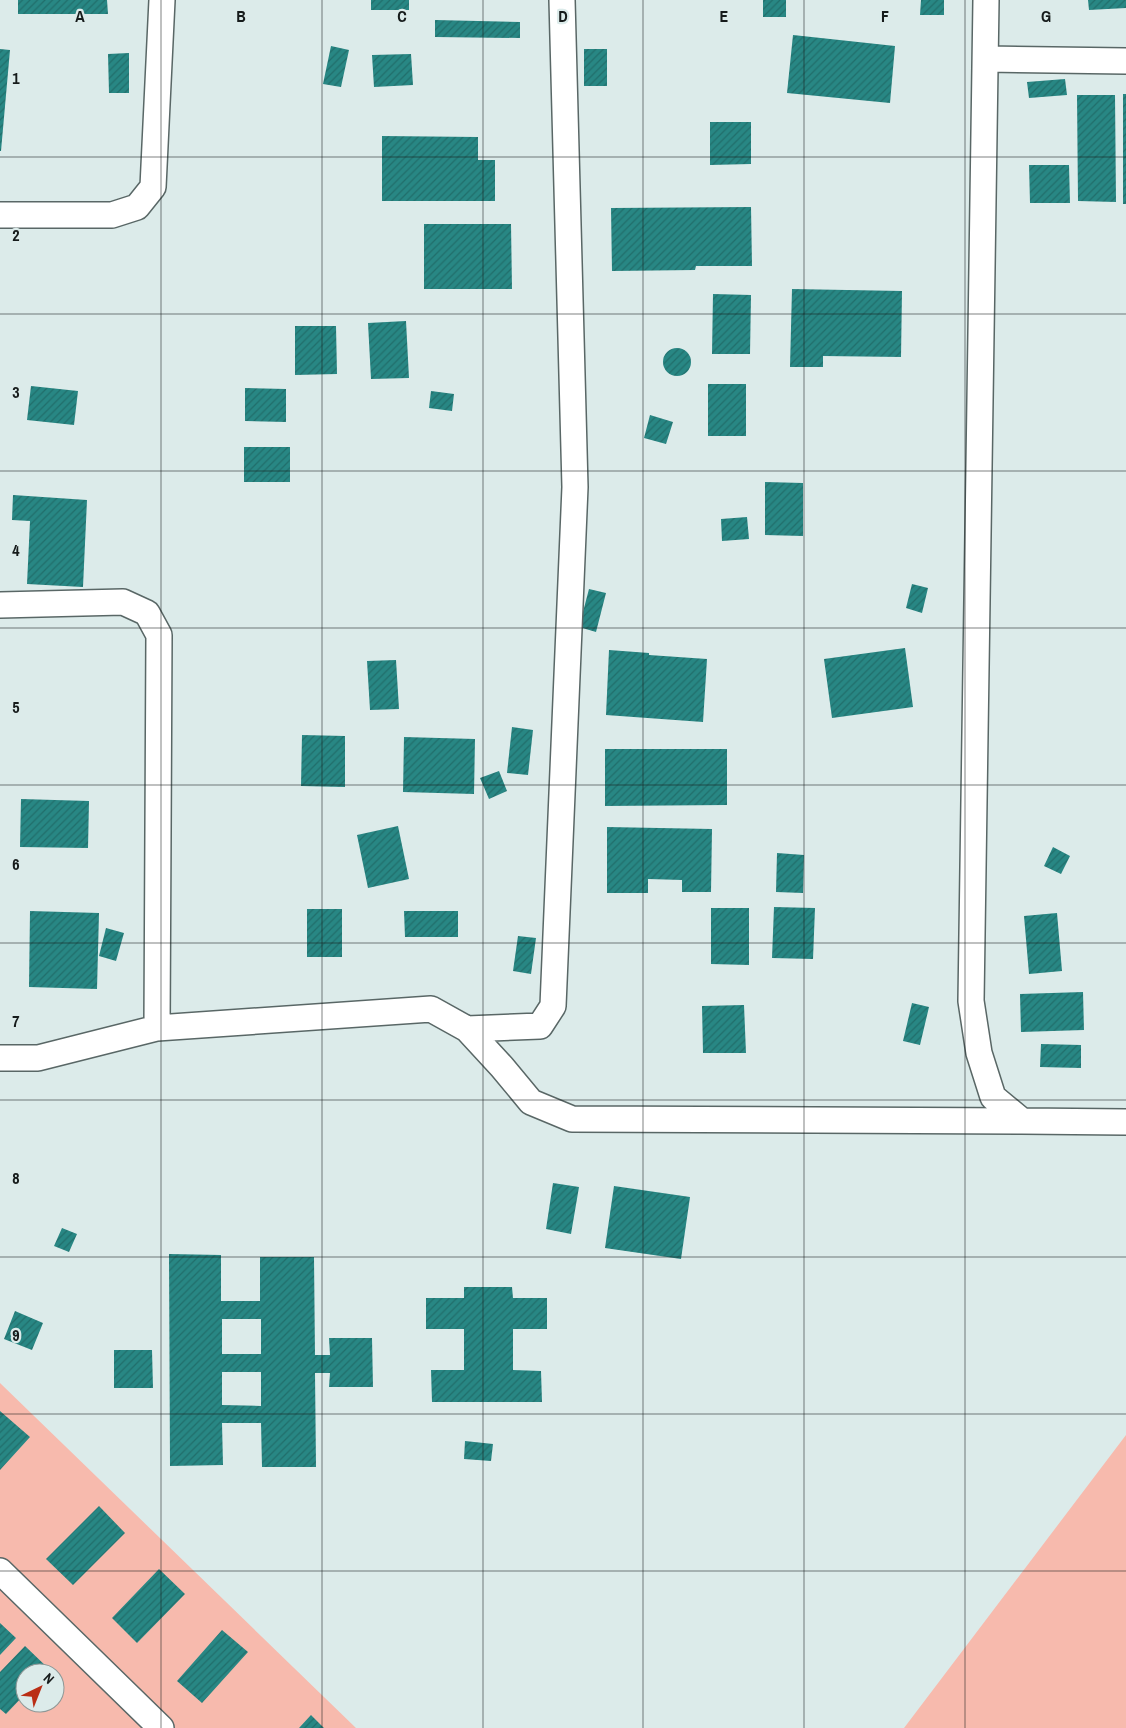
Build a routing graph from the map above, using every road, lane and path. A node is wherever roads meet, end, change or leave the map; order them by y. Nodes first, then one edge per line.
1 (162, 0) edge
2 (562, 0) edge
3 (986, 0) edge
4 (986, 59) junction
5 (1126, 61) edge
6 (0, 215) edge
7 (0, 605) edge
8 (157, 1028) junction
9 (466, 1029) junction
10 (0, 1058) edge
11 (1022, 1121) junction
12 (1126, 1122) edge
13 (0, 1571) edge
14 (161, 1728) edge

1 - 6 street
2 - 9 street
3 - 4 street
4 - 5 street
4 - 11 street
7 - 8 street
8 - 9 street
8 - 10 street
9 - 11 street
11 - 12 street
13 - 14 street

